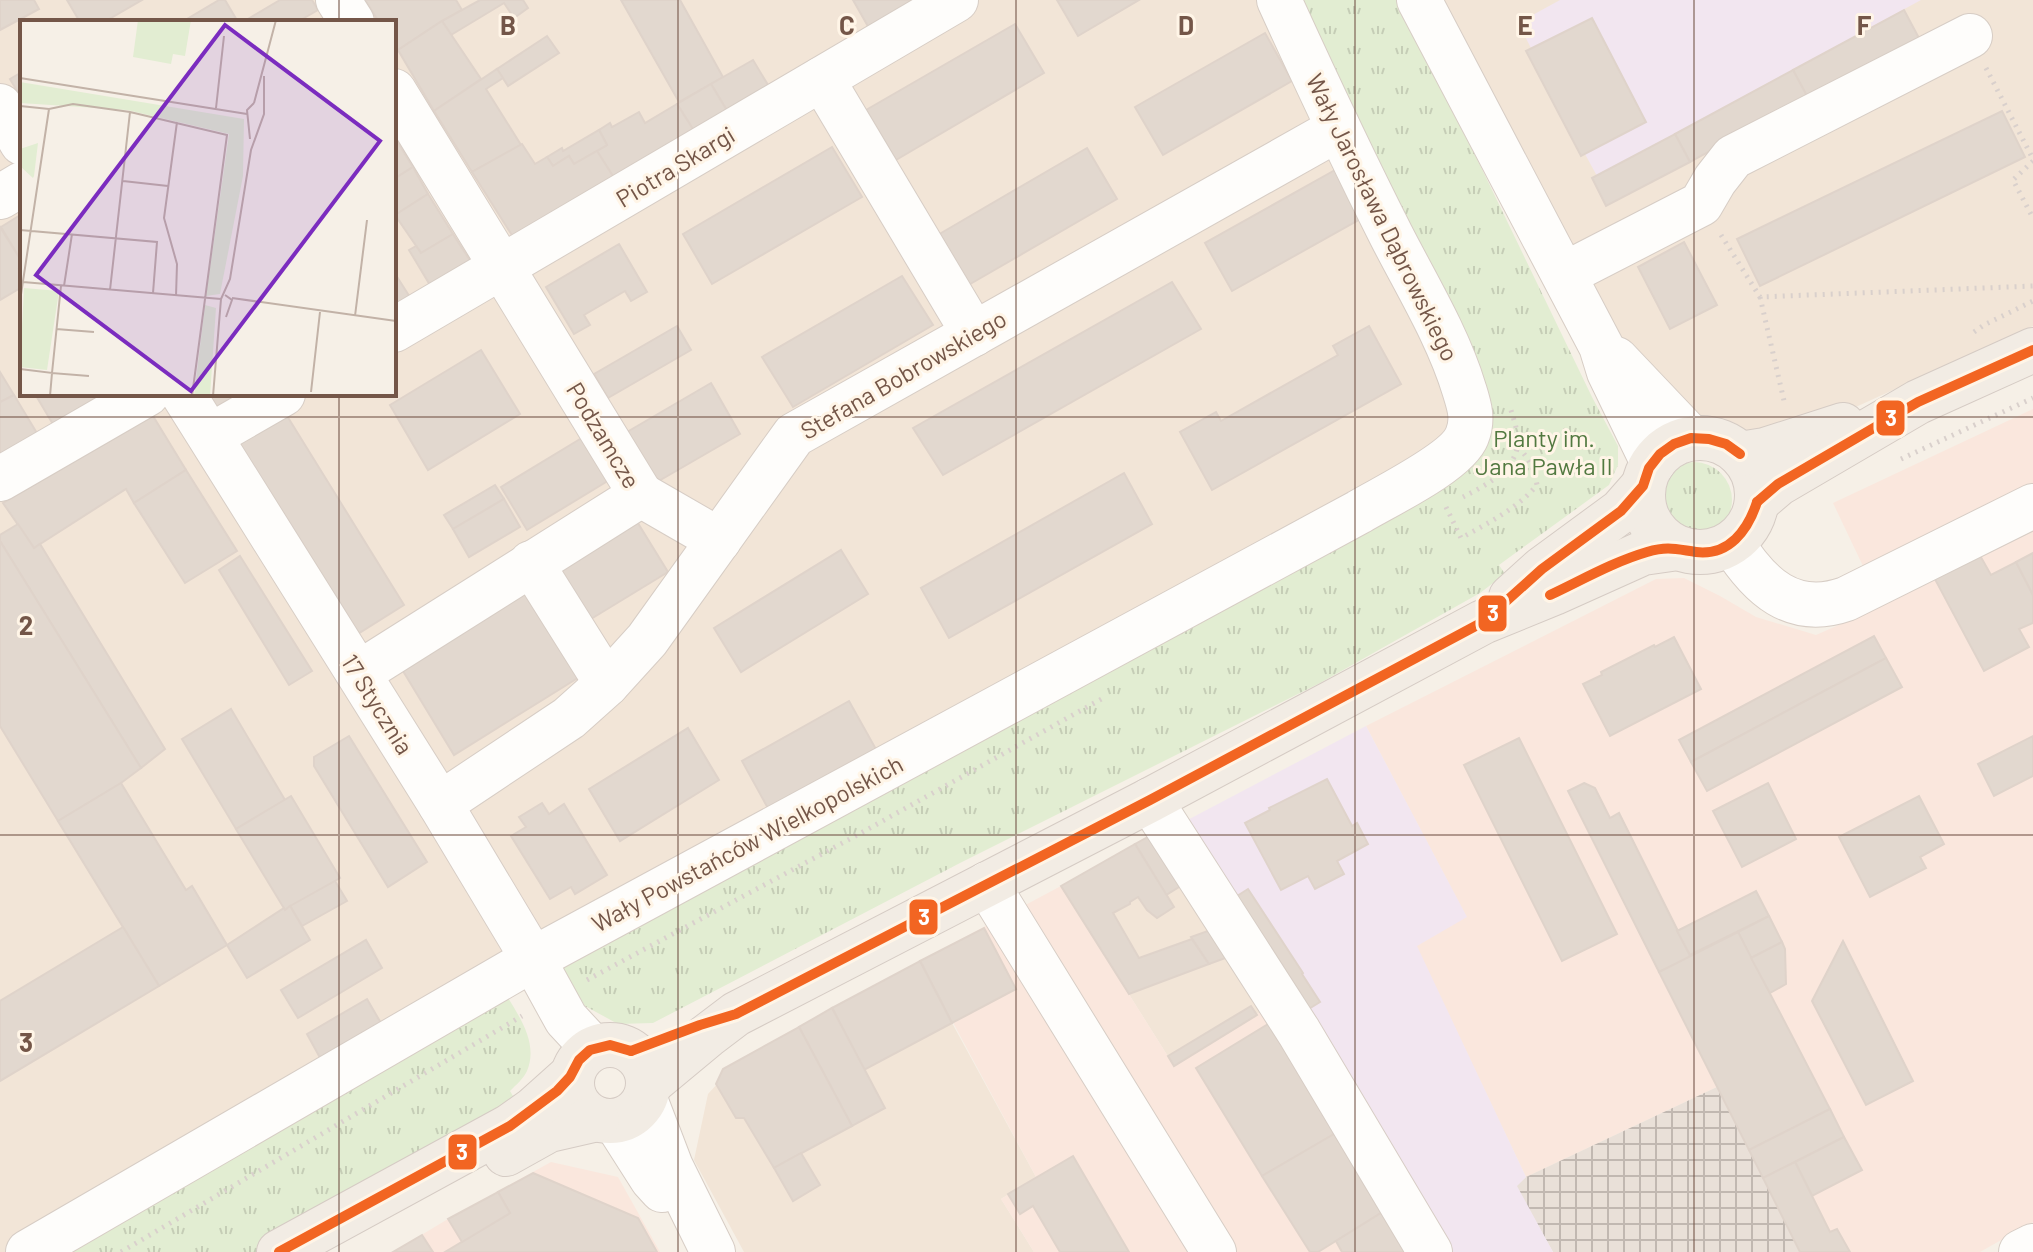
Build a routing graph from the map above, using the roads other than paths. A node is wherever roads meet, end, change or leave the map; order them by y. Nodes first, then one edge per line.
1 (956, 0) edge
2 (1279, 0) edge
3 (1419, 0) edge
4 (1970, 36) road end
5 (822, 79) junction
6 (396, 94) edge
7 (0, 106) edge
8 (1338, 129) junction
9 (20, 140) edge
10 (20, 185) edge
11 (0, 197) edge
12 (503, 267) junction
13 (1565, 274) junction
14 (396, 329) edge
15 (974, 334) junction
16 (1601, 346) junction
17 (2029, 356) edge
18 (144, 396) edge
19 (184, 396) edge
20 (280, 396) edge
21 (1918, 402) junction
22 (210, 436) junction
23 (1467, 438) joint
24 (1691, 438) junction
25 (1740, 454) junction
26 (1648, 474) junction
27 (0, 479) edge
28 (641, 495) junction
29 (1757, 502) junction
30 (2033, 506) edge
31 (719, 540) junction
32 (1732, 543) junction
33 (1678, 548) junction
34 (531, 563) junction
35 (1483, 622) junction
36 (359, 673) junction
37 (607, 684) junction
38 (1150, 800) junction
39 (440, 804) junction
40 (987, 884) junction
41 (533, 959) junction
42 (598, 1061) junction
43 (2033, 1246) edge
44 (712, 1251) edge
45 (28, 1252) edge
46 (279, 1252) edge
47 (324, 1252) edge
48 (1214, 1252) edge
49 (1430, 1252) edge
50 (2021, 1252) edge

1 - 5 street, Piotra Skargi
2 - 8 street, Wały Jarosława Dąbrowskiego
3 - 13 street
4 - 13 street
5 - 12 street, Piotra Skargi
5 - 15 street
6 - 12 street, Podzamcze
7 - 9 street
8 - 15 street, Stefana Bobrowskiego
8 - 23 street, Wały Jarosława Dąbrowskiego
10 - 11 street
12 - 14 street, Piotra Skargi
12 - 28 street, Podzamcze
13 - 16 street
15 - 31 street, Stefana Bobrowskiego
16 - 24 street
16 - 26 street
17 - 21 main road
18 - 27 street
19 - 22 street, 17 Stycznia
20 - 22 street
21 - 25 main road
21 - 29 main road
22 - 36 street, 17 Stycznia
23 - 41 street, Wały Powstańców Wielkopolskich
24 - 25 main road
24 - 26 main road
25 - 29 main road
26 - 33 main road
26 - 35 main road
28 - 31 street
28 - 34 street, Podzamcze
29 - 32 main road
30 - 32 street
31 - 37 street, Stefana Bobrowskiego
32 - 33 main road
33 - 35 main road
34 - 36 street, Podzamcze
34 - 37 street
35 - 38 main road
36 - 39 street, 17 Stycznia
37 - 39 street, Stefana Bobrowskiego
38 - 40 main road
38 - 49 street
39 - 41 street, 17 Stycznia
40 - 42 main road
40 - 48 street
41 - 42 street, 17 Stycznia
41 - 45 street, Wały Powstańców Wielkopolskich
42 - 44 street, 17 Stycznia
42 - 46 main road
42 - 47 main road
43 - 50 street

